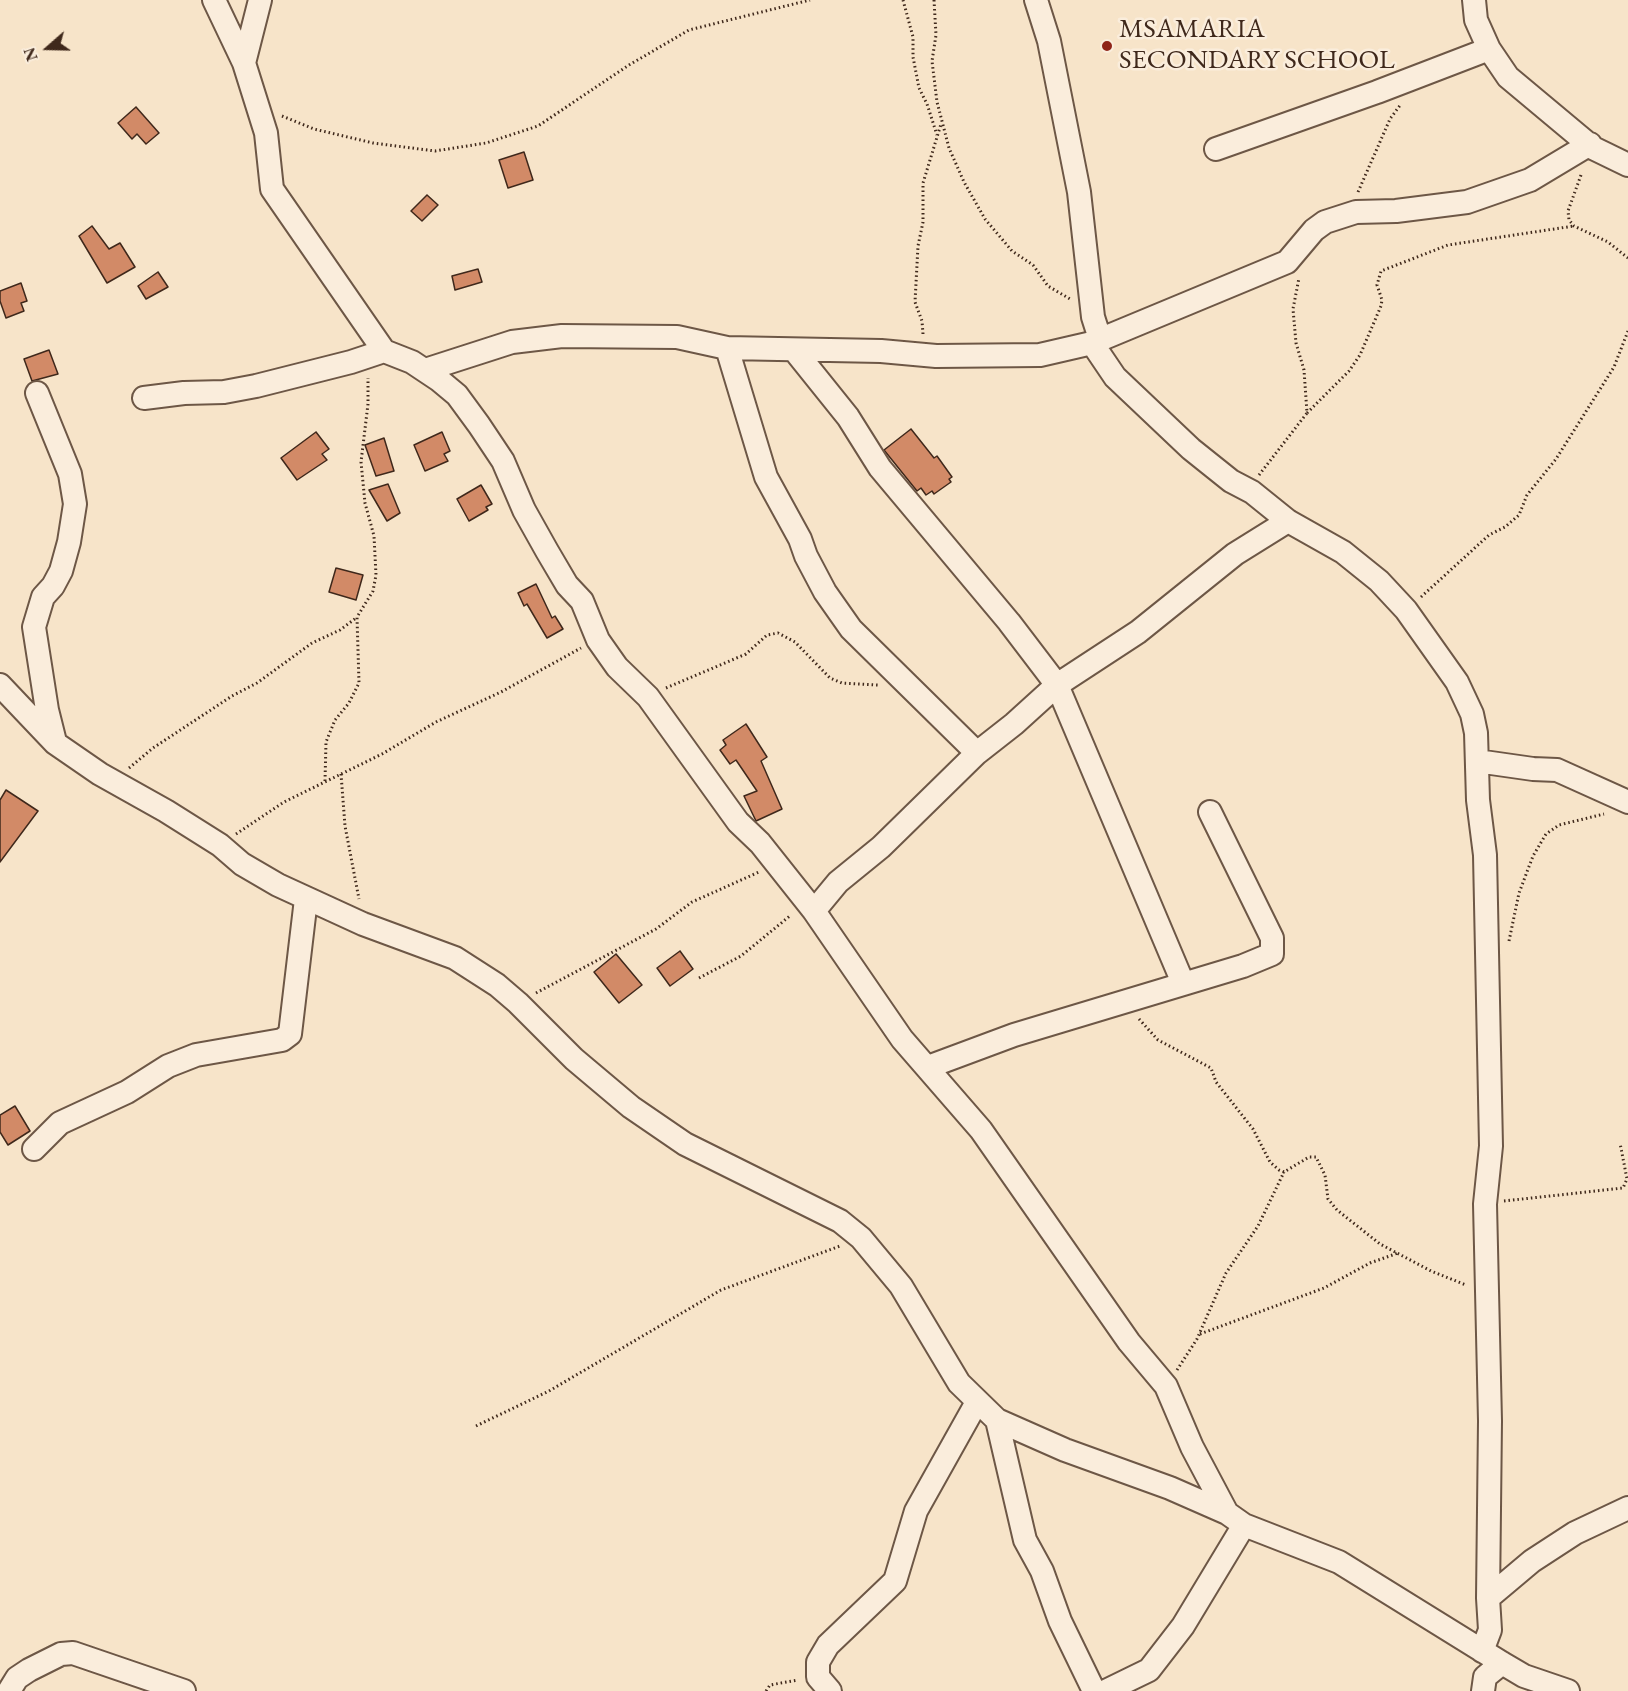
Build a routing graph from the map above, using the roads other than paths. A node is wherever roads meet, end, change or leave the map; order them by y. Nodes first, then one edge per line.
1 (214, 0) edge
2 (260, 0) edge
3 (1036, 0) edge
4 (1474, 0) edge
5 (1489, 49) junction
6 (244, 63) junction
7 (1591, 146) junction
8 (1216, 149) dead end
9 (1628, 165) edge
10 (1096, 341) junction
11 (728, 348) junction
12 (795, 351) junction
13 (377, 353) junction
14 (425, 370) junction
15 (37, 393) dead end
16 (144, 398) dead end
17 (1288, 521) junction
18 (0, 685) edge
19 (1057, 685) junction
20 (55, 743) junction
21 (977, 753) junction
22 (1477, 761) junction
23 (1618, 808) edge
24 (1210, 812) dead end
25 (306, 899) junction
26 (810, 907) junction
27 (1183, 983) junction
28 (928, 1066) junction
29 (34, 1149) dead end
30 (977, 1402) junction
31 (997, 1420) junction
32 (1628, 1508) edge
33 (1235, 1519) junction
34 (1488, 1598) junction
35 (1482, 1651) junction
36 (1502, 1663) junction
37 (824, 1684) edge
38 (9, 1691) edge
39 (184, 1691) edge
40 (1094, 1691) edge
41 (1106, 1691) edge
42 (1484, 1691) edge
43 (1568, 1691) edge

1 - 6 street
2 - 6 street
3 - 10 street
4 - 5 street
5 - 7 street
5 - 8 street
6 - 13 street
7 - 9 street
7 - 10 street
10 - 12 street
10 - 17 street
11 - 12 street
11 - 14 street
11 - 21 street
12 - 19 street
13 - 14 street
13 - 16 street
14 - 26 street
15 - 20 street
17 - 19 street
17 - 22 street
18 - 20 street
19 - 21 street
19 - 27 street
20 - 25 street
21 - 26 street
22 - 23 street
22 - 34 street
24 - 27 street
25 - 29 street
25 - 30 street
26 - 28 street
27 - 28 street
28 - 33 street
30 - 31 street
30 - 37 street
31 - 33 street
31 - 40 street
32 - 34 street
33 - 35 street
33 - 41 street
34 - 35 street
35 - 36 street
36 - 42 street
36 - 43 street
38 - 39 street

